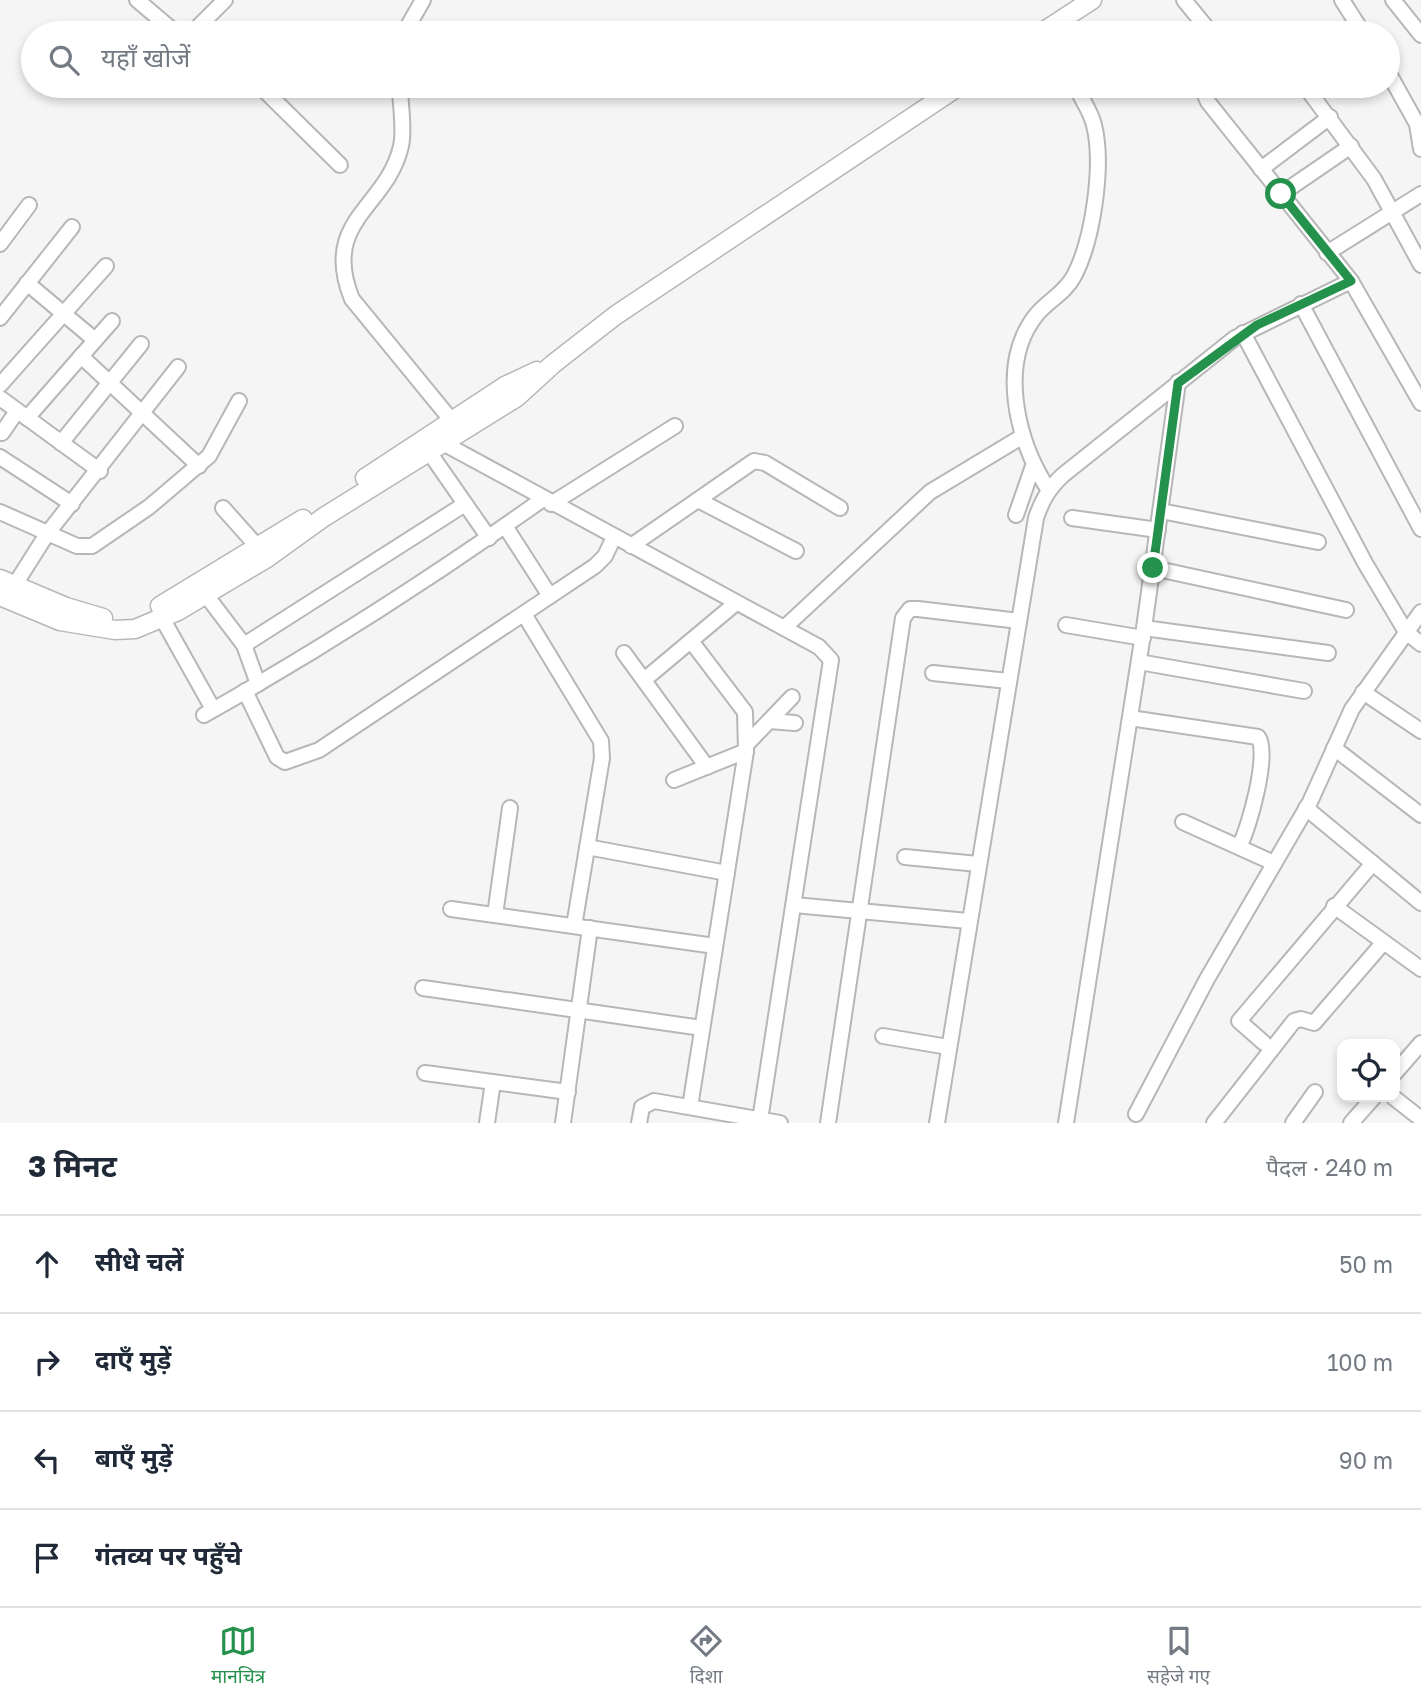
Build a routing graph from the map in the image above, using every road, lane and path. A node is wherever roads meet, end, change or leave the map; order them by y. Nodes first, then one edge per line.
1 (137, 0) edge
2 (225, 0) edge
3 (423, 0) edge
4 (1092, 0) edge
5 (1184, 0) edge
6 (1342, 0) edge
7 (1393, 0) edge
8 (162, 21) edge
9 (208, 21) edge
10 (411, 21) edge
11 (1063, 21) edge
12 (1201, 21) edge
13 (1355, 21) edge
14 (1421, 35) edge
15 (1400, 87) edge
16 (272, 98) edge
17 (400, 98) edge
18 (941, 98) edge
19 (1082, 98) edge
20 (1206, 98) edge
21 (1314, 98) edge
22 (1415, 105) edge
23 (1330, 117) junction
24 (1351, 146) junction
25 (1421, 149) edge
26 (340, 165) dead end
27 (1261, 169) junction
28 (1281, 194) junction
29 (1421, 194) edge
30 (29, 205) dead end
31 (1394, 211) junction
32 (72, 227) dead end
33 (0, 244) edge
34 (1327, 253) junction
35 (1421, 265) edge
36 (106, 266) dead end
37 (1351, 281) junction
38 (27, 283) junction
39 (1301, 304) junction
40 (65, 315) junction
41 (0, 318) edge
42 (112, 321) dead end
43 (1243, 333) junction
44 (95, 340) junction
45 (141, 344) dead end
46 (81, 356) junction
47 (553, 363) junction
48 (178, 367) dead end
49 (110, 383) junction
50 (1178, 383) junction
51 (0, 385) edge
52 (0, 398) edge
53 (239, 401) dead end
54 (1421, 403) edge
55 (22, 414) junction
56 (142, 414) junction
57 (452, 421) junction
58 (675, 426) dead end
59 (2, 433) dead end
60 (1023, 436) junction
61 (61, 443) junction
62 (436, 448) junction
63 (0, 457) edge
64 (199, 466) junction
65 (1033, 466) junction
66 (100, 471) junction
67 (1048, 489) junction
68 (698, 500) junction
69 (547, 501) junction
70 (465, 503) junction
71 (72, 504) junction
72 (223, 508) dead end
73 (840, 508) dead end
74 (1160, 511) junction
75 (0, 512) edge
76 (1016, 515) dead end
77 (1072, 518) dead end
78 (505, 526) junction
79 (1421, 529) edge
80 (1158, 530) junction
81 (47, 534) junction
82 (614, 537) junction
83 (489, 538) junction
84 (1318, 542) dead end
85 (631, 546) junction
86 (796, 551) dead end
87 (262, 553) junction
88 (1153, 568) junction
89 (5, 589) edge
90 (206, 595) junction
91 (550, 596) junction
92 (736, 603) junction
93 (1346, 610) dead end
94 (1421, 612) edge
95 (524, 614) junction
96 (162, 618) junction
97 (1018, 621) junction
98 (1066, 625) dead end
99 (783, 628) junction
100 (1406, 632) junction
101 (1144, 633) junction
102 (691, 641) junction
103 (1421, 644) edge
104 (244, 645) junction
105 (624, 653) dead end
106 (1328, 653) dead end
107 (1139, 662) junction
108 (933, 673) dead end
109 (643, 680) junction
110 (1008, 681) junction
111 (252, 687) junction
112 (1304, 691) dead end
113 (1363, 692) junction
114 (792, 697) dead end
115 (1130, 718) junction
116 (769, 721) junction
117 (795, 723) dead end
118 (1421, 731) edge
119 (746, 748) junction
120 (1334, 748) junction
121 (707, 767) junction
122 (674, 780) dead end
123 (510, 808) dead end
124 (1306, 808) junction
125 (1421, 815) edge
126 (1183, 822) dead end
127 (587, 847) junction
128 (1240, 847) junction
129 (905, 857) dead end
130 (1274, 863) junction
131 (1373, 863) junction
132 (978, 864) junction
133 (727, 873) junction
134 (1421, 903) edge
135 (794, 905) junction
136 (1334, 906) junction
137 (451, 909) dead end
138 (860, 911) junction
139 (495, 915) junction
140 (968, 921) junction
141 (574, 926) junction
142 (590, 928) junction
143 (1383, 943) junction
144 (715, 946) junction
145 (1421, 970) edge
146 (423, 988) dead end
147 (579, 1011) junction
148 (702, 1028) junction
149 (883, 1036) dead end
150 (1264, 1043) dead end
151 (1421, 1043) edge
152 (948, 1047) junction
153 (1400, 1067) edge
154 (425, 1073) dead end
155 (493, 1082) junction
156 (568, 1092) junction
157 (1315, 1092) dead end
158 (1370, 1102) edge
159 (1399, 1102) edge
160 (690, 1107) junction
161 (1136, 1114) dead end
162 (760, 1119) junction
163 (1421, 1119) edge
164 (487, 1123) edge
165 (563, 1123) edge
166 (639, 1123) edge
167 (780, 1123) edge
168 (828, 1123) edge
169 (937, 1123) edge
170 (1066, 1123) edge
171 (1214, 1123) edge
172 (1293, 1123) edge
173 (1351, 1123) edge

1 - 8 street
2 - 9 street
3 - 10 street
4 - 11 main road
5 - 12 street
6 - 13 street
7 - 14 street
15 - 22 street
16 - 26 street
17 - 57 street
18 - 47 main road
19 - 60 street
20 - 27 street
21 - 23 street
22 - 25 street
23 - 24 street
23 - 27 street
24 - 28 street
24 - 31 street
27 - 28 street
28 - 34 street
29 - 31 street
30 - 33 street
31 - 34 street
31 - 35 street
32 - 38 street
34 - 37 street
36 - 40 street
37 - 39 street
37 - 54 street
38 - 40 street
38 - 41 street
39 - 43 street
39 - 79 street
40 - 44 street
40 - 51 street
42 - 44 street
43 - 50 street
43 - 100 street
44 - 46 street
45 - 49 street
46 - 49 street
46 - 55 street
47 - 57 main road
47 - 62 main road
48 - 56 street
49 - 56 street
49 - 61 street
50 - 67 street
50 - 74 street
52 - 55 street
53 - 64 street
55 - 59 street
55 - 61 street
56 - 64 street
56 - 66 street
57 - 87 main road
58 - 69 street
60 - 65 street
60 - 99 street
61 - 66 street
62 - 69 street
62 - 70 street
62 - 87 main road
63 - 71 street
64 - 81 street
65 - 67 street
65 - 76 street
66 - 71 street
67 - 97 street
68 - 73 street
68 - 85 street
68 - 86 street
69 - 78 street
69 - 82 street
70 - 83 street
70 - 104 street
71 - 81 street
72 - 87 street
74 - 80 street
74 - 84 street
75 - 81 street
77 - 80 street
78 - 83 street
78 - 91 street
80 - 88 street
81 - 89 street
82 - 85 street
82 - 91 street
83 - 111 street
85 - 92 street
87 - 89 main road
87 - 90 main road
88 - 93 street
88 - 101 street
89 - 96 main road
90 - 96 main road
90 - 104 street
91 - 95 street
92 - 99 street
92 - 102 street
94 - 100 street
95 - 111 street
95 - 127 street
96 - 111 street
97 - 110 street
97 - 138 street
98 - 101 street
99 - 135 street
100 - 103 street
100 - 113 street
101 - 106 street
101 - 107 street
102 - 109 street
102 - 119 street
104 - 111 street
105 - 109 street
107 - 112 street
107 - 115 street
108 - 110 street
109 - 121 street
110 - 132 street
113 - 118 street
113 - 120 street
114 - 116 street
115 - 128 street
115 - 170 street
116 - 117 street
116 - 119 street
119 - 121 street
119 - 133 street
120 - 124 street
120 - 125 street
121 - 122 street
123 - 139 street
124 - 130 street
124 - 131 street
126 - 128 street
127 - 133 street
127 - 141 street
128 - 130 street
129 - 132 street
130 - 161 street
131 - 134 street
131 - 136 street
132 - 140 street
133 - 144 street
135 - 138 street
135 - 162 street
136 - 143 street
136 - 150 street
137 - 139 street
138 - 140 street
138 - 168 street
139 - 141 street
140 - 152 street
141 - 142 street
142 - 144 street
142 - 147 street
143 - 145 street
143 - 171 street
144 - 148 street
146 - 147 street
147 - 148 street
147 - 156 street
148 - 160 street
149 - 152 street
151 - 153 street
152 - 169 street
154 - 155 street
155 - 156 street
155 - 164 street
156 - 165 street
157 - 172 street
158 - 173 street
159 - 163 street
160 - 162 street
160 - 166 street
162 - 167 street

